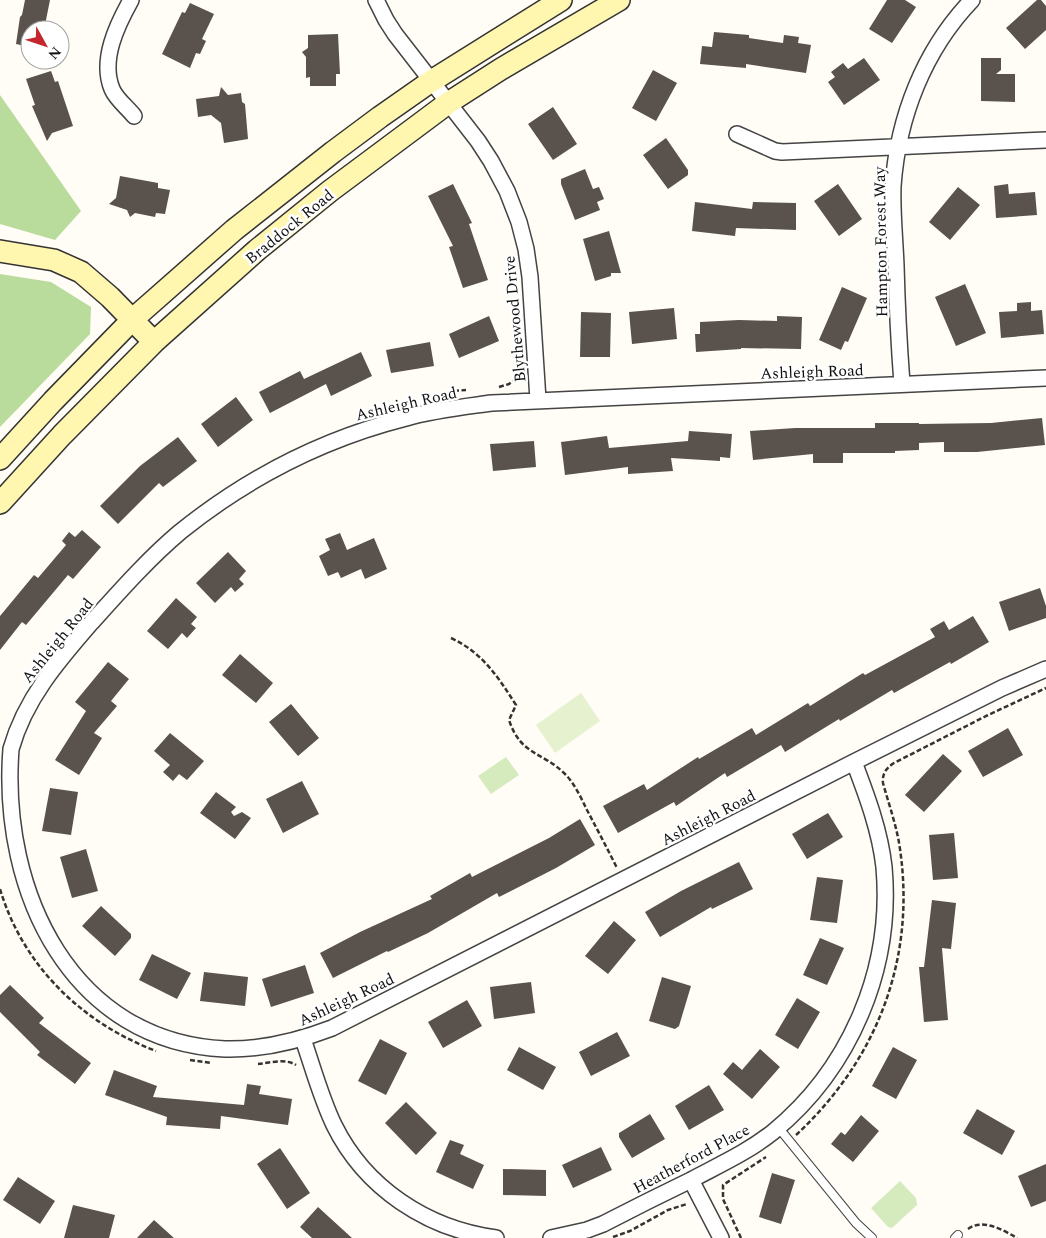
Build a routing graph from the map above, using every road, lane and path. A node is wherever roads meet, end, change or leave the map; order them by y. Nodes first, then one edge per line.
1 (131, 0) edge
2 (376, 0) edge
3 (561, 0) edge
4 (619, 0) edge
5 (972, 0) edge
6 (430, 82) junction
7 (448, 103) junction
8 (134, 116) dead end
9 (737, 134) dead end
10 (1046, 140) edge
11 (898, 146) junction
12 (0, 250) edge
13 (133, 319) junction
14 (154, 342) junction
15 (1046, 378) edge
16 (902, 384) junction
17 (538, 400) junction
18 (0, 459) edge
19 (0, 503) edge
20 (451, 638) dead end
21 (1046, 669) edge
22 (854, 762) junction
23 (624, 880) junction
24 (0, 889) edge
25 (303, 1039) junction
26 (159, 1052) dead end
27 (183, 1058) dead end
28 (218, 1064) dead end
29 (257, 1064) dead end
30 (299, 1069) dead end
31 (778, 1127) junction
32 (691, 1180) junction
33 (700, 1197) junction
34 (956, 1237) edge
35 (496, 1238) edge
36 (551, 1238) edge
37 (611, 1238) edge
38 (721, 1238) edge
39 (872, 1238) edge
40 (1017, 1238) edge

1 - 8 street
2 - 6 street, Blythewood Drive
3 - 6 main road, Braddock Road
4 - 7 main road, Braddock Road
5 - 11 street, Hampton Forest Way
6 - 7 street, Blythewood Drive
6 - 13 main road, Braddock Road
7 - 14 main road, Braddock Road
7 - 17 street, Blythewood Drive
9 - 11 street
10 - 11 street
11 - 16 street, Hampton Forest Way
12 - 13 main road
13 - 14 main road
13 - 18 main road, Braddock Road
14 - 19 main road, Braddock Road
15 - 16 street, Ashleigh Road
16 - 17 street, Ashleigh Road
17 - 25 street, Ashleigh Road
20 - 23 path
21 - 22 street, Ashleigh Road
22 - 23 street, Ashleigh Road
22 - 31 street, Heatherford Place
23 - 25 street, Ashleigh Road
24 - 26 path
25 - 35 street
27 - 28 path
29 - 30 path
31 - 32 street, Heatherford Place
31 - 39 lane
32 - 33 street
32 - 36 street, Heatherford Place
33 - 37 path
33 - 38 street
34 - 40 path

